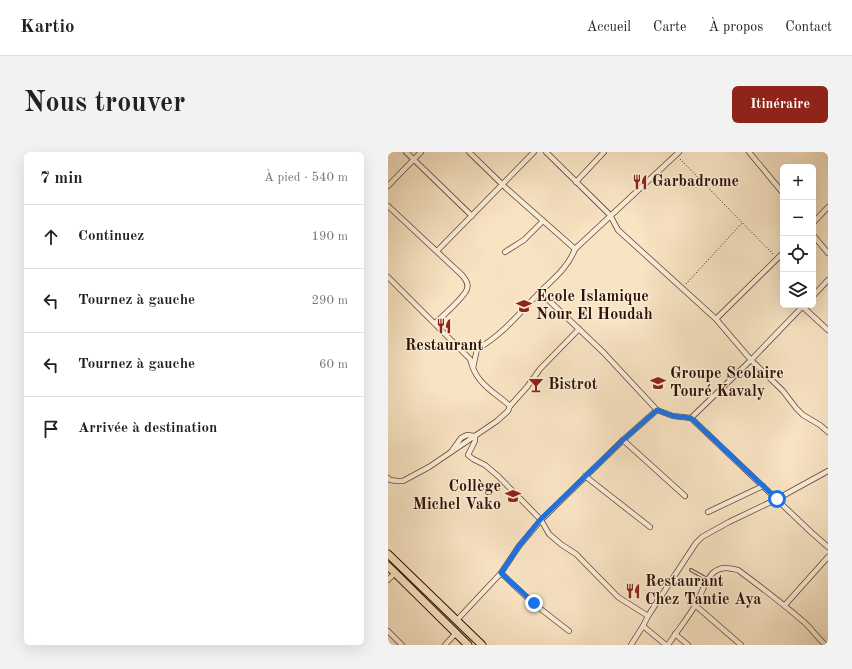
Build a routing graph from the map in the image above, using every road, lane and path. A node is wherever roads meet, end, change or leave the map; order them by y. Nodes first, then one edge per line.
1 (406, 152) edge
2 (421, 152) edge
3 (469, 152) edge
4 (534, 152) edge
5 (546, 152) edge
6 (604, 152) edge
7 (749, 152) edge
8 (678, 153) edge
9 (414, 159) junction
10 (576, 182) junction
11 (503, 185) junction
12 (388, 186) edge
13 (780, 189) edge
14 (388, 206) edge
15 (828, 207) edge
16 (610, 215) junction
17 (472, 216) junction
18 (816, 220) edge
19 (543, 221) junction
20 (743, 223) junction
21 (814, 236) edge
22 (575, 249) junction
23 (437, 251) junction
24 (505, 252) dead end
25 (828, 252) edge
26 (780, 256) edge
27 (777, 258) junction
28 (388, 277) edge
29 (828, 280) edge
30 (682, 288) junction
31 (540, 292) junction
32 (816, 293) edge
33 (801, 308) edge
34 (805, 308) edge
35 (716, 319) junction
36 (435, 323) junction
37 (579, 329) junction
38 (828, 330) edge
39 (751, 360) junction
40 (473, 368) junction
41 (510, 406) junction
42 (657, 410) junction
43 (691, 418) junction
44 (828, 432) edge
45 (475, 436) junction
46 (623, 440) junction
47 (828, 471) edge
48 (585, 476) junction
49 (388, 478) edge
50 (763, 486) junction
51 (686, 496) dead end
52 (777, 499) junction
53 (708, 512) dead end
54 (540, 520) junction
55 (650, 527) dead end
56 (828, 547) edge
57 (388, 554) edge
58 (828, 557) edge
59 (388, 566) edge
60 (691, 570) dead end
61 (395, 573) junction
62 (501, 573) junction
63 (388, 580) edge
64 (708, 580) junction
65 (695, 605) junction
66 (785, 605) junction
67 (648, 616) junction
68 (457, 620) junction
69 (643, 626) junction
70 (388, 631) edge
71 (568, 631) dead end
72 (456, 633) junction
73 (676, 634) junction
74 (402, 645) edge
75 (445, 645) edge
76 (468, 645) edge
77 (482, 645) edge
78 (631, 645) edge
79 (667, 645) edge
80 (688, 645) edge
81 (741, 645) edge
82 (826, 645) edge

1 - 9 street
2 - 9 street
3 - 11 street
4 - 11 street
5 - 10 street
6 - 10 street
7 - 13 street
8 - 16 street
8 - 20 path
9 - 12 street
9 - 17 street
10 - 16 street
11 - 17 street
11 - 19 street
14 - 23 street
15 - 18 street
16 - 22 street
16 - 30 street
17 - 23 street
19 - 22 street
19 - 24 street
20 - 27 path
20 - 30 path
21 - 25 street
22 - 31 street
23 - 36 street
26 - 27 street
27 - 35 street
28 - 36 street
29 - 32 street
30 - 35 street
31 - 37 street
31 - 40 street
33 - 39 street
34 - 38 street
35 - 39 street
36 - 40 street
37 - 41 street
37 - 42 street
39 - 43 street
39 - 44 street
40 - 41 street
41 - 45 street
42 - 43 street
42 - 46 street
43 - 50 street
45 - 49 street
45 - 54 street
46 - 48 street
46 - 51 street
47 - 52 street
48 - 54 street
48 - 55 street
50 - 52 street
50 - 53 street
52 - 56 street
52 - 67 street
54 - 62 street
54 - 67 street
57 - 68 main road
58 - 66 street
59 - 61 main road
60 - 64 lane
61 - 63 street
61 - 72 main road
62 - 68 street
62 - 71 street
64 - 65 street
64 - 66 street
65 - 73 street
65 - 81 street
66 - 82 street
67 - 69 street
68 - 77 main road
69 - 78 street
69 - 79 street
70 - 74 street
72 - 75 street
72 - 76 main road
73 - 79 street
73 - 80 street

